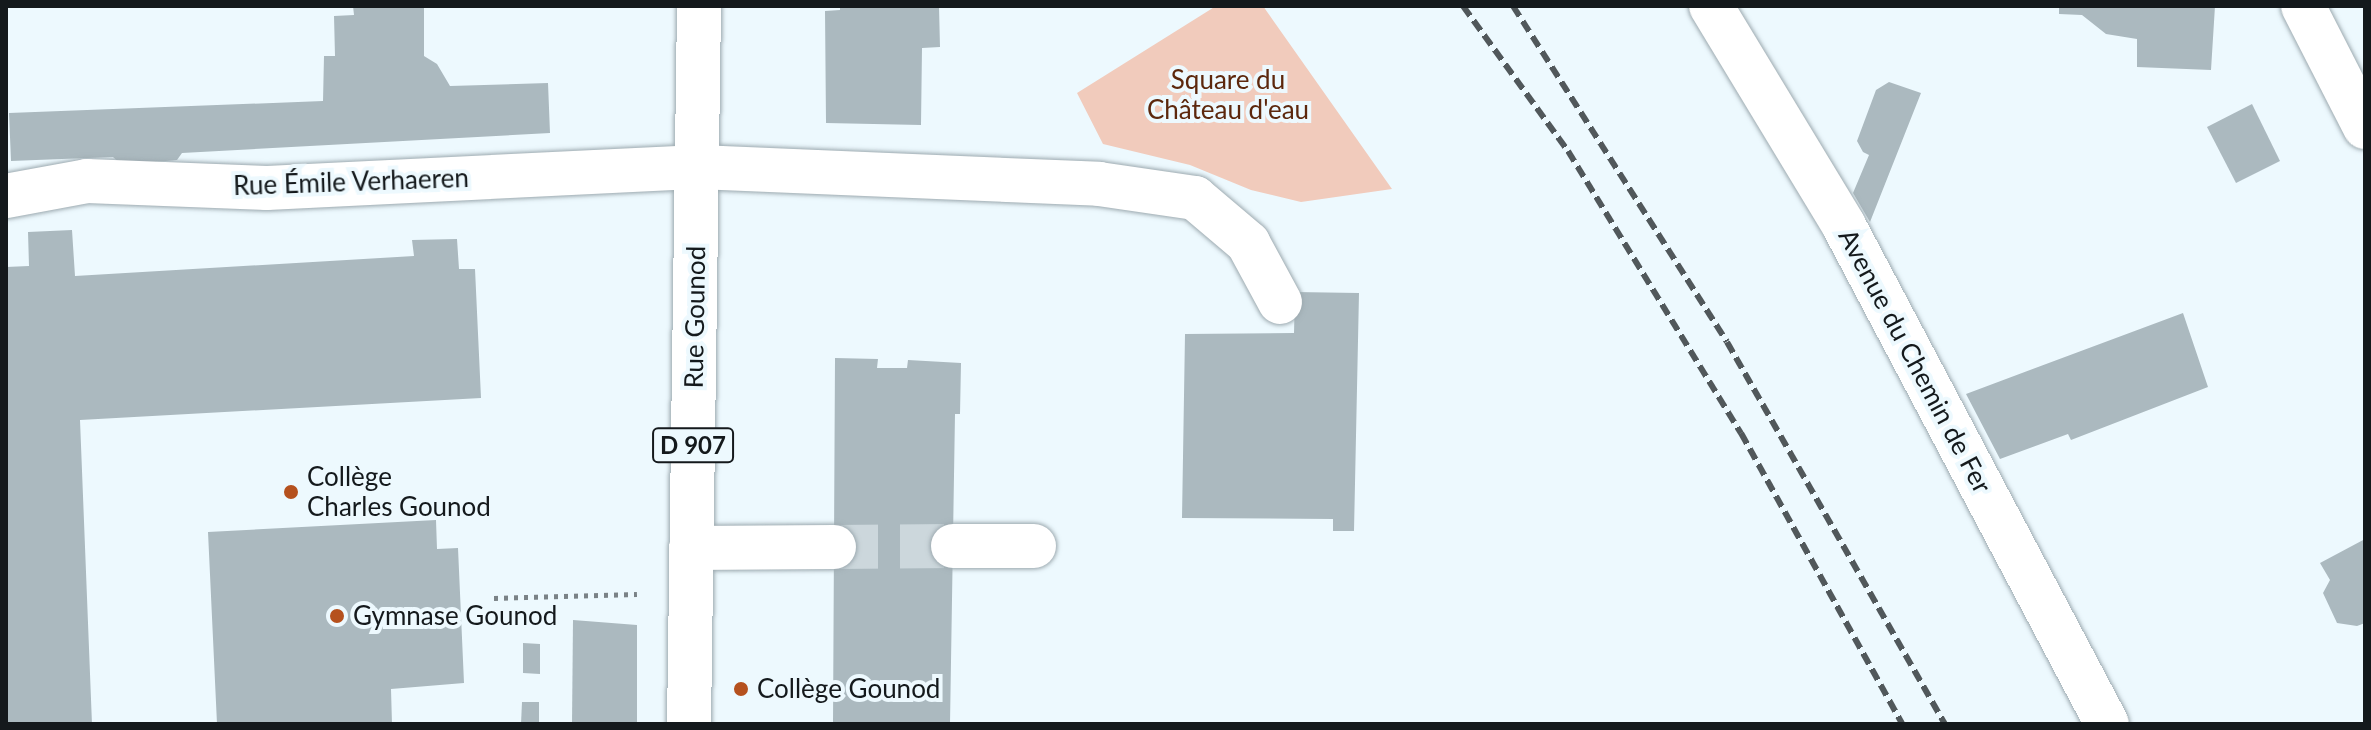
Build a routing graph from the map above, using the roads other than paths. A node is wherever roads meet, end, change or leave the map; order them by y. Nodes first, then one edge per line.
1 (699, 6) edge
2 (1711, 6) edge
3 (2303, 6) edge
4 (2365, 127) edge
5 (698, 167) junction
6 (6, 196) edge
7 (1280, 302) dead end
8 (953, 546) tunnel mouth
9 (1034, 546) dead end
10 (834, 547) tunnel mouth
11 (691, 548) junction
12 (689, 724) edge
13 (2107, 724) edge

1 - 5 street, Rue Gounod / D 907
2 - 13 street, Avenue du Chemin de Fer
3 - 4 street
5 - 6 street, Rue Émile Verhaeren
5 - 7 street, Rue Émile Verhaeren
5 - 11 street, Rue Gounod / D 907
8 - 9 street
10 - 11 street
11 - 12 street, Rue Gounod / D 907

